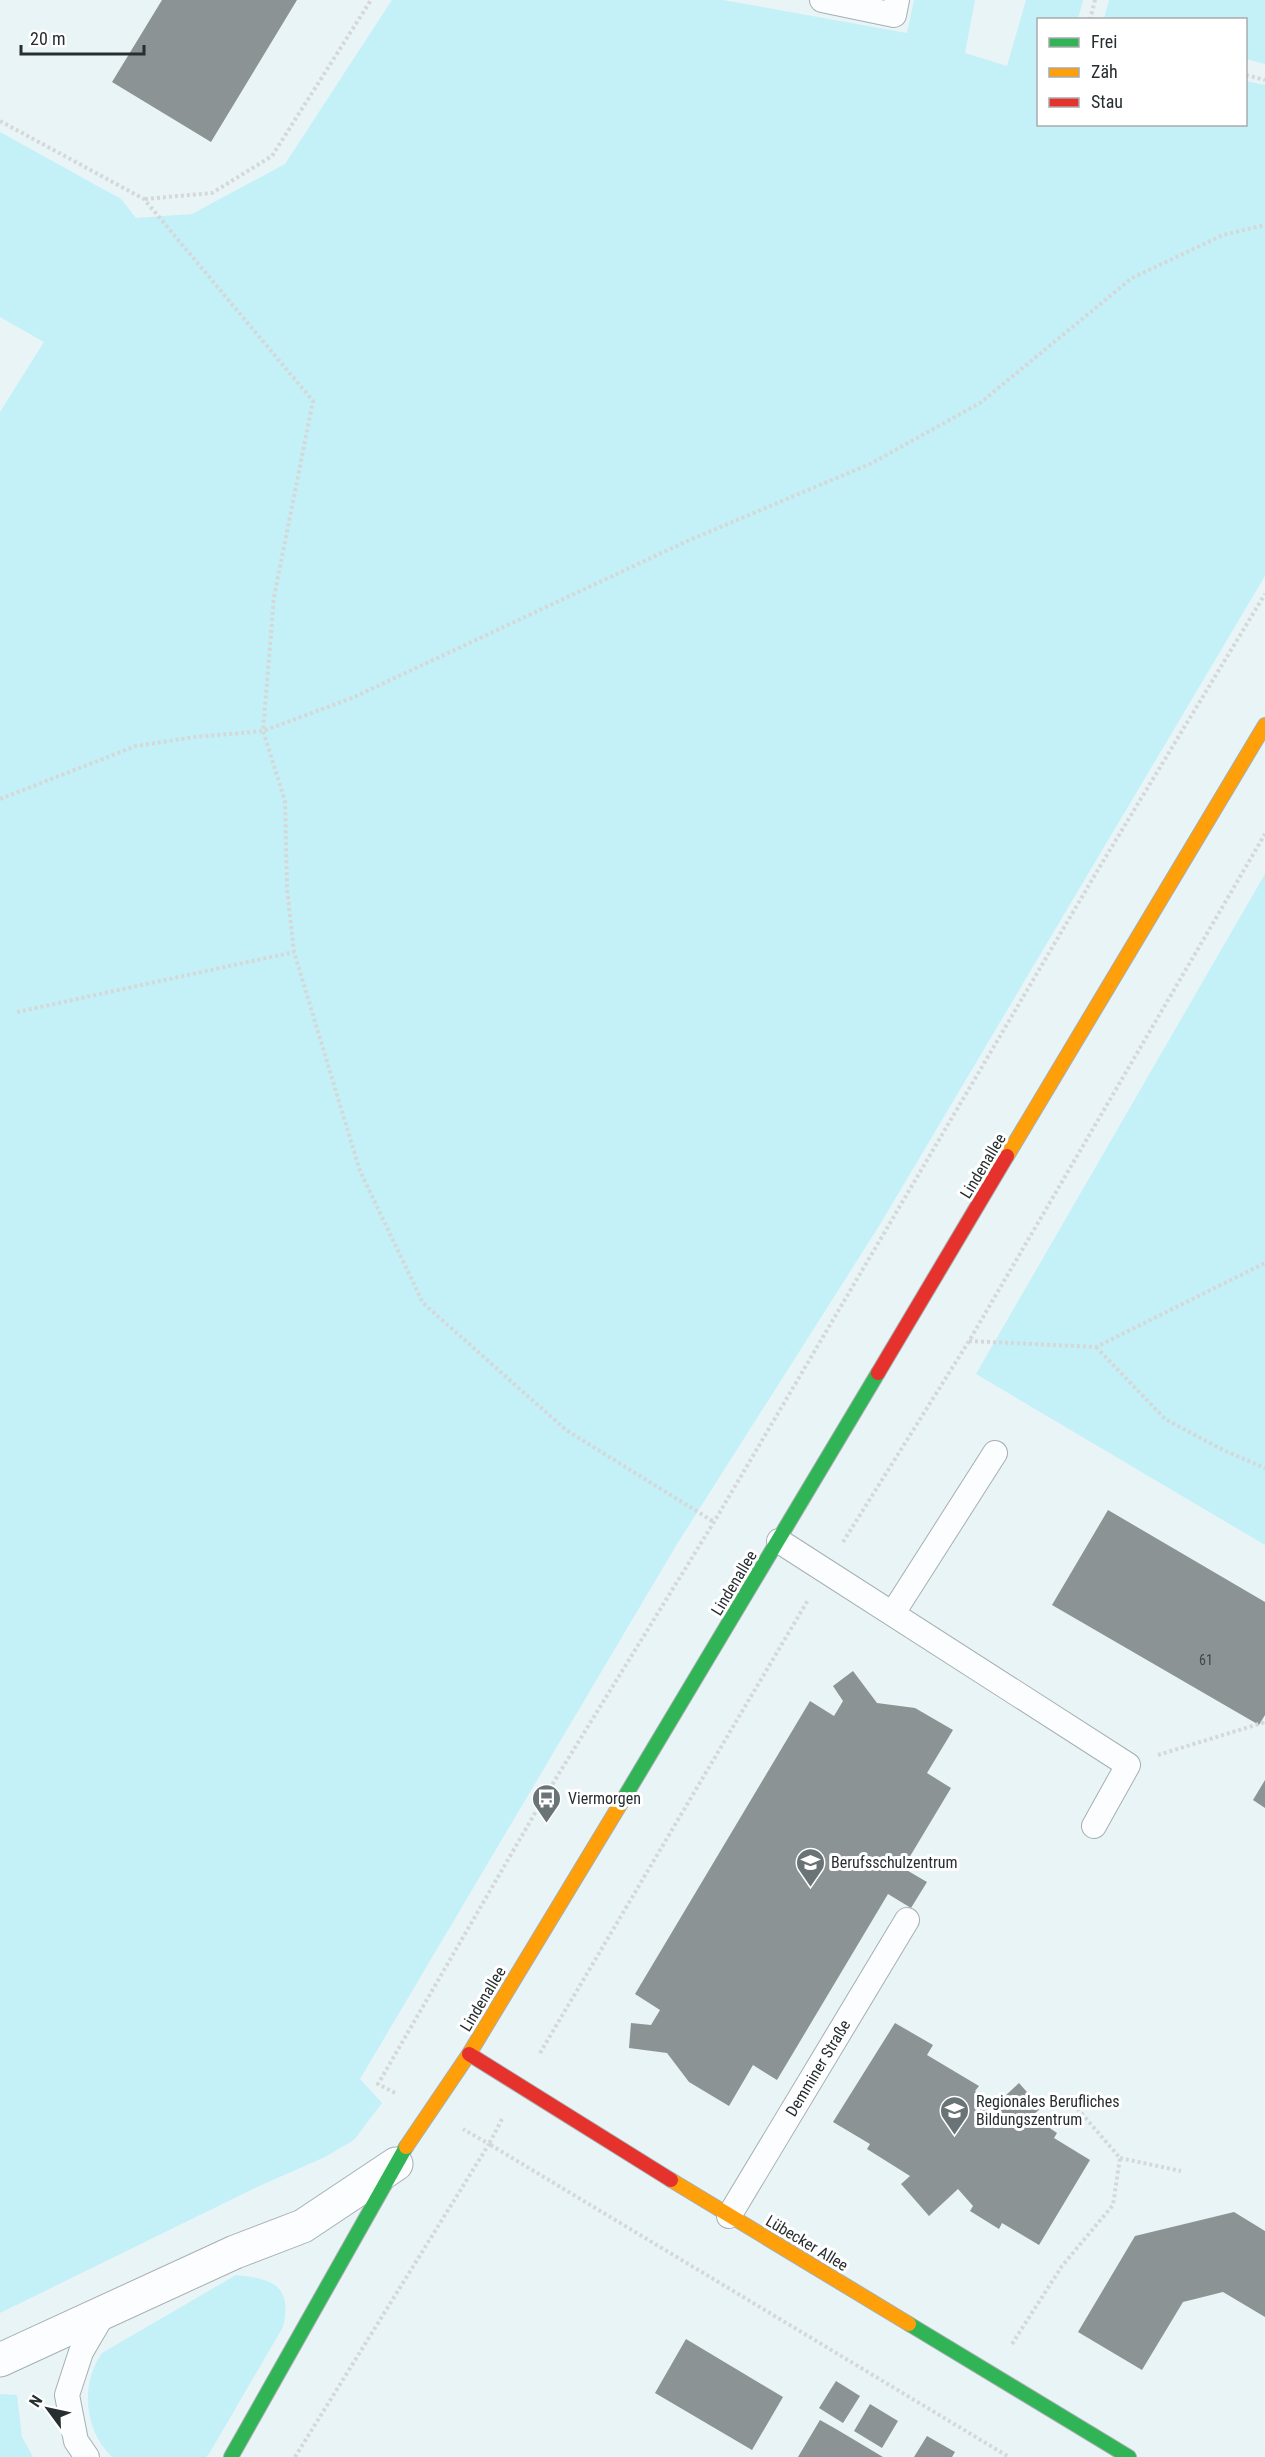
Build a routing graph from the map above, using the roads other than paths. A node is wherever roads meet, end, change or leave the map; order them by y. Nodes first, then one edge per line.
1 (822, 0) edge
2 (897, 0) edge
3 (1265, 725) edge
4 (995, 1453) dead end
5 (779, 1540) junction
6 (893, 1613) junction
7 (1095, 1826) dead end
8 (908, 1920) dead end
9 (469, 2054) junction
10 (396, 2164) junction
11 (729, 2216) junction
12 (105, 2311) junction
13 (0, 2360) edge
14 (87, 2457) edge
15 (231, 2457) edge
16 (1129, 2457) edge

1 - 2 lane
3 - 5 street, Lindenallee
4 - 6 lane
5 - 6 lane
5 - 9 street, Lindenallee
6 - 7 lane
8 - 11 lane, Demminer Straße
9 - 10 street, Lindenallee
9 - 11 street, Lübecker Allee
10 - 12 street
10 - 15 street, Lindenallee
11 - 16 street, Lübecker Allee
12 - 13 street
12 - 14 lane

